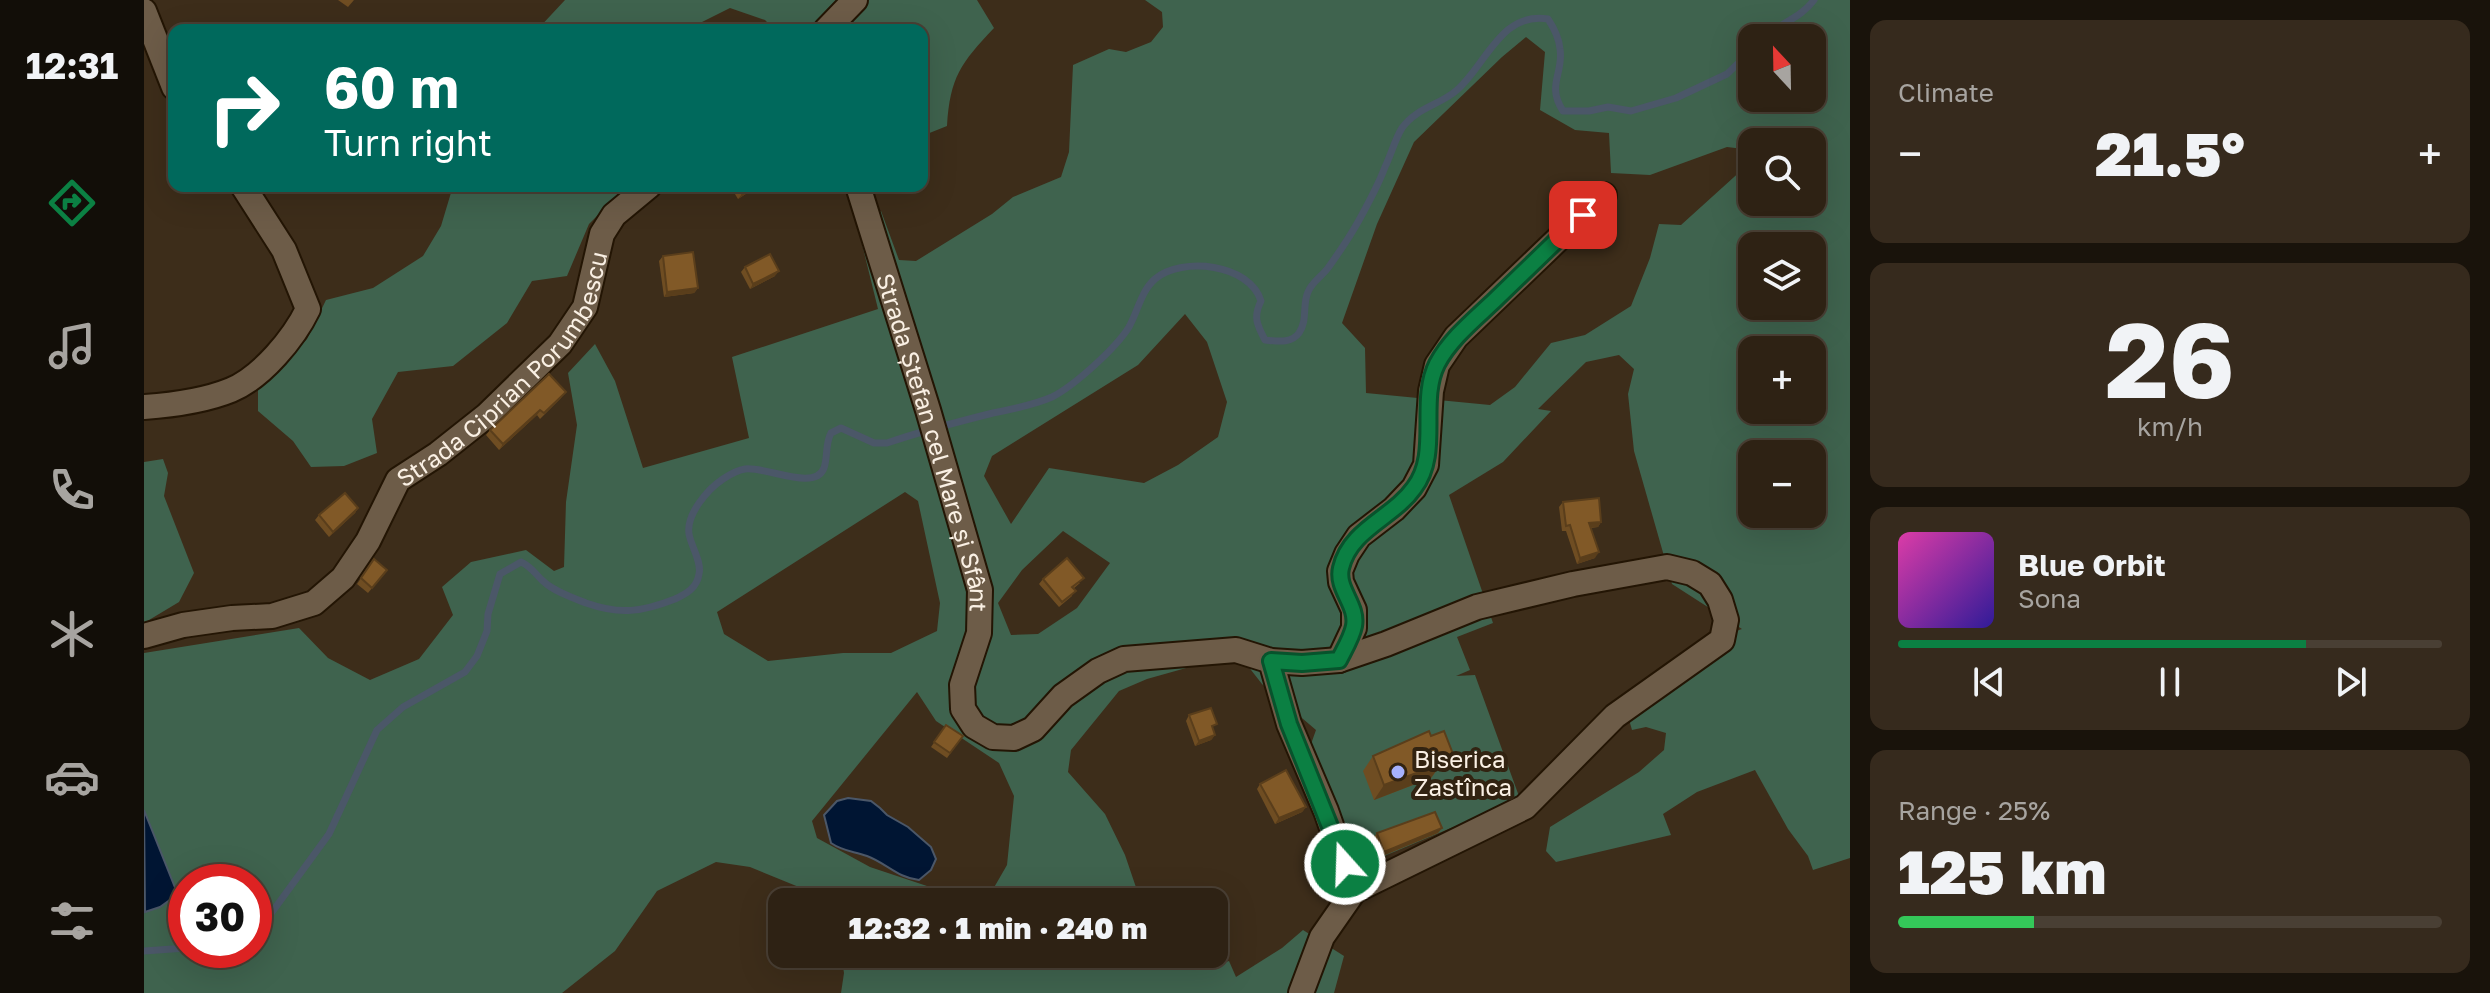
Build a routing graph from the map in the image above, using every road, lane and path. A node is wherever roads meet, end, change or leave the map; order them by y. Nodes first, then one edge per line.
1 (855, 0) edge
2 (144, 11) edge
3 (832, 24) edge
4 (168, 72) edge
5 (247, 192) edge
6 (642, 192) edge
7 (860, 192) edge
8 (1604, 195) dead end
9 (144, 407) edge
10 (144, 636) edge
11 (1339, 660) junction
12 (1271, 661) junction
13 (1354, 891) junction
14 (1301, 993) edge

1 - 3 street
2 - 4 street
5 - 9 street
6 - 10 street, Strada Ciprian Porumbescu
7 - 12 street, Strada Ștefan cel Mare și Sfânt
8 - 11 street
11 - 12 street, Strada Ștefan cel Mare și Sfânt
11 - 13 street, Strada Ștefan cel Mare și Sfânt
12 - 13 street
13 - 14 street, Strada Ștefan cel Mare și Sfânt

